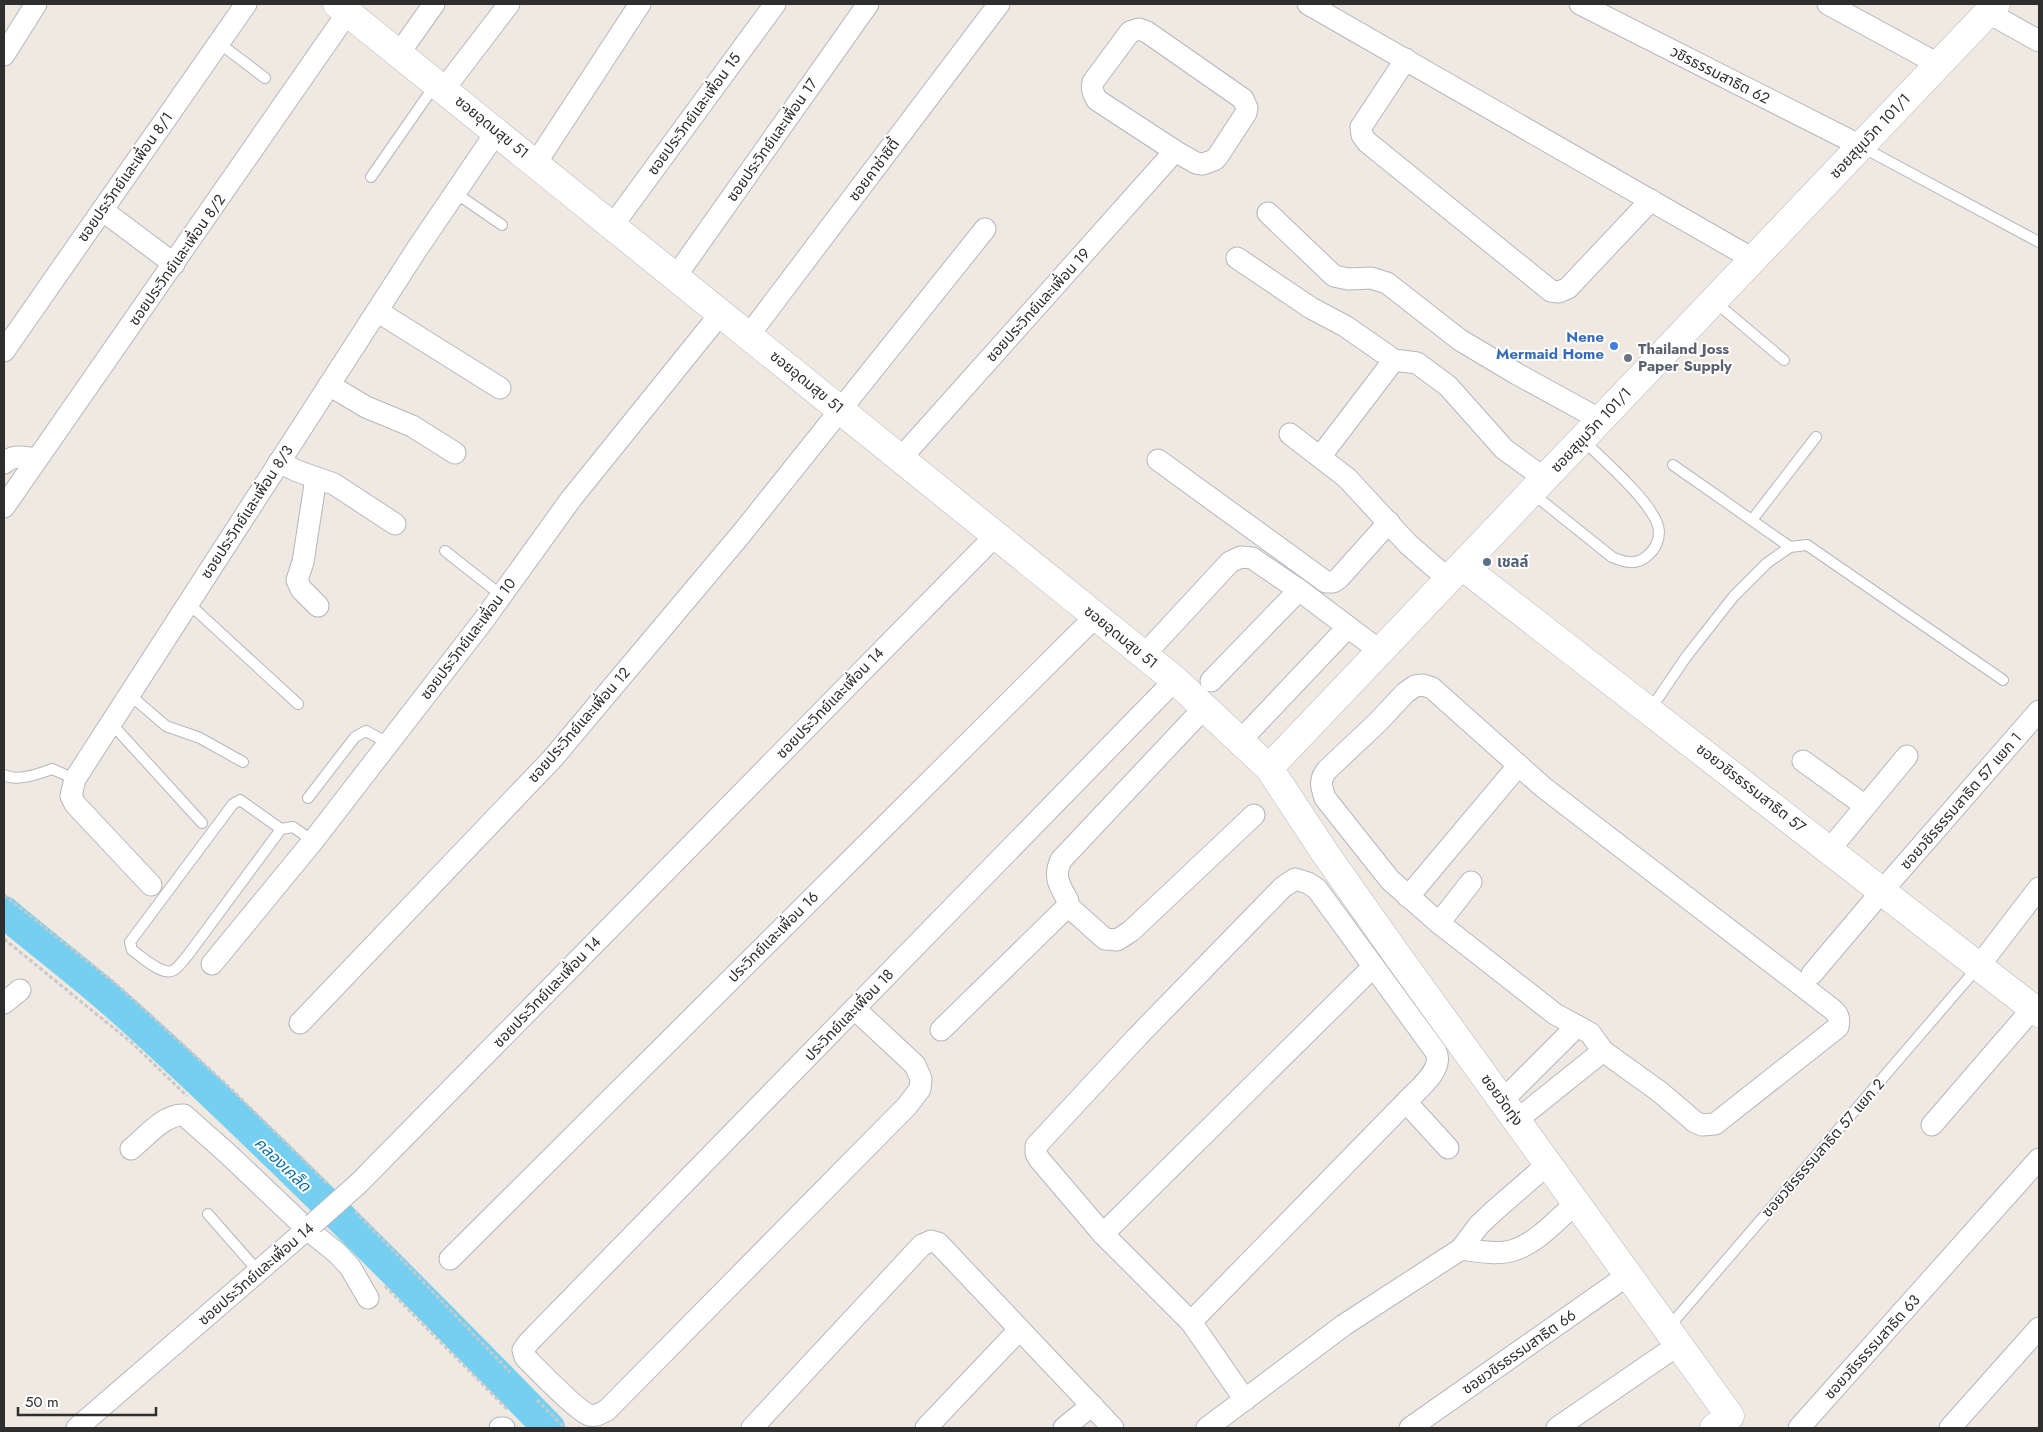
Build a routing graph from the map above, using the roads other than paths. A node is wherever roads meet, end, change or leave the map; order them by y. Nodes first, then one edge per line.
1 (36, 4) edge
2 (246, 4) edge
3 (434, 4) edge
4 (508, 4) edge
5 (640, 4) edge
6 (775, 4) edge
7 (868, 4) edge
8 (999, 4) edge
9 (1308, 4) edge
10 (1580, 4) edge
11 (1828, 4) edge
12 (343, 8) edge
13 (1991, 8) edge
14 (2039, 42) edge
15 (219, 43) junction
16 (400, 52) junction
17 (4, 55) edge
18 (1406, 59) junction
19 (1938, 64) junction
20 (265, 78) dead end
21 (441, 86) junction
22 (497, 131) junction
23 (1860, 146) junction
24 (1175, 151) junction
25 (536, 163) junction
26 (371, 177) dead end
27 (454, 192) junction
28 (1651, 200) junction
29 (102, 210) junction
30 (1268, 213) dead end
31 (502, 225) dead end
32 (613, 225) junction
33 (985, 229) dead end
34 (2039, 242) edge
35 (1237, 258) dead end
36 (1753, 259) junction
37 (174, 264) junction
38 (676, 276) junction
39 (1714, 301) junction
40 (377, 311) junction
41 (721, 313) junction
42 (749, 335) junction
43 (4, 351) edge
44 (1394, 360) junction
45 (1784, 360) dead end
46 (329, 385) junction
47 (500, 388) dead end
48 (840, 409) junction
49 (1601, 420) junction
50 (1290, 434) dead end
51 (1816, 437) dead end
52 (1582, 439) junction
53 (455, 453) dead end
54 (901, 458) junction
55 (1320, 458) junction
56 (36, 459) junction
57 (1158, 460) dead end
58 (279, 462) junction
59 (4, 464) edge
60 (1673, 465) dead end
61 (316, 478) junction
62 (1538, 486) junction
63 (4, 507) edge
64 (1752, 520) junction
65 (1390, 522) junction
66 (395, 524) dead end
67 (996, 535) junction
68 (1790, 547) junction
69 (445, 551) dead end
70 (1455, 572) junction
71 (1299, 590) junction
72 (501, 595) junction
73 (188, 603) junction
74 (318, 606) dead end
75 (1096, 616) junction
76 (1348, 627) junction
77 (1380, 651) junction
78 (1144, 655) junction
79 (1175, 680) junction
80 (2003, 680) dead end
81 (1211, 681) dead end
82 (130, 695) junction
83 (298, 704) dead end
84 (1204, 708) junction
85 (1650, 710) junction
86 (2039, 711) edge
87 (111, 723) junction
88 (1240, 741) junction
89 (388, 743) junction
90 (1907, 756) dead end
91 (1803, 761) dead end
92 (243, 762) dead end
93 (1518, 766) junction
94 (1269, 768) junction
95 (4, 775) edge
96 (75, 779) junction
97 (308, 798) dead end
98 (1864, 805) junction
99 (1254, 816) dead end
100 (202, 823) dead end
101 (281, 829) junction
102 (313, 841) junction
103 (1830, 849) junction
104 (1471, 882) dead end
105 (151, 885) dead end
106 (2039, 888) edge
107 (1882, 891) junction
108 (1408, 897) junction
109 (1068, 906) junction
110 (1439, 923) junction
111 (212, 964) dead end
112 (1979, 966) junction
113 (1373, 967) junction
114 (1812, 974) dead end
115 (855, 1009) junction
116 (2036, 1011) edge
117 (300, 1023) dead end
118 (1578, 1026) junction
119 (941, 1030) dead end
120 (1603, 1051) junction
121 (1406, 1102) junction
122 (1510, 1110) junction
123 (1932, 1125) dead end
124 (1448, 1148) dead end
125 (131, 1149) dead end
126 (2039, 1159) edge
127 (1548, 1164) junction
128 (1576, 1203) junction
129 (208, 1214) dead end
130 (310, 1227) junction
131 (1103, 1234) junction
132 (1461, 1249) junction
133 (450, 1259) dead end
134 (258, 1271) junction
135 (1628, 1275) junction
136 (368, 1298) dead end
137 (1190, 1322) junction
138 (1019, 1330) junction
139 (2033, 1335) edge
140 (1672, 1337) junction
141 (1245, 1400) junction
142 (1092, 1405) junction
143 (1728, 1424) edge
144 (78, 1428) edge
145 (752, 1428) edge
146 (926, 1428) edge
147 (1064, 1428) edge
148 (1113, 1428) edge
149 (1207, 1428) edge
150 (1410, 1428) edge
151 (1557, 1428) edge
152 (1799, 1428) edge
153 (1950, 1428) edge

1 - 17 street
2 - 15 street, ซอยประวิทย์และเพื่อน 8/1
3 - 16 street
4 - 21 street
5 - 25 street
6 - 32 street, ซอยประวิทย์และเพื่อน 15
7 - 38 street, ซอยประวิทย์และเพื่อน 17
8 - 42 street, ซอยคาซ่าซิตี้
9 - 18 street
10 - 23 street, วชิรธรรมสาธิต 62
11 - 19 street
12 - 16 street, ซอยอุดมสุข 51
12 - 37 street, ซอยประวิทย์และเพื่อน 8/2
13 - 14 street
13 - 19 street, ซอยสุขุมวิท 101/1
15 - 20 lane
15 - 29 street, ซอยประวิทย์และเพื่อน 8/1
16 - 21 street, ซอยอุดมสุข 51
18 - 28 street
18 - 28 street
19 - 23 street, ซอยสุขุมวิท 101/1
21 - 22 street, ซอยอุดมสุข 51
21 - 26 lane
22 - 25 street, ซอยอุดมสุข 51
22 - 27 street, ซอยประวิทย์และเพื่อน 8/3
23 - 34 lane
23 - 36 street, ซอยสุขุมวิท 101/1
24 - 24 street
24 - 54 street, ซอยประวิทย์และเพื่อน 19
25 - 32 street, ซอยอุดมสุข 51
27 - 31 lane
27 - 40 street, ซอยประวิทย์และเพื่อน 8/3
28 - 36 street
29 - 37 street
29 - 43 street, ซอยประวิทย์และเพื่อน 8/1
30 - 49 street
32 - 38 street, ซอยอุดมสุข 51
33 - 48 street, ซอยประวิทย์และเพื่อน 12
35 - 44 street
36 - 39 street, ซอยสุขุมวิท 101/1
37 - 56 street, ซอยประวิทย์และเพื่อน 8/2
38 - 41 street, ซอยอุดมสุข 51
39 - 45 lane
39 - 49 street, ซอยสุขุมวิท 101/1
40 - 46 street, ซอยประวิทย์และเพื่อน 8/3
40 - 47 street
41 - 42 street, ซอยอุดมสุข 51
41 - 72 street, ซอยประวิทย์และเพื่อน 10
42 - 48 street, ซอยอุดมสุข 51
44 - 55 street
44 - 62 street
46 - 53 street
46 - 58 street, ซอยประวิทย์และเพื่อน 8/3
48 - 54 street, ซอยอุดมสุข 51
48 - 117 street, ซอยประวิทย์และเพื่อน 12
49 - 52 street, ซอยสุขุมวิท 101/1
50 - 55 street
51 - 64 lane
52 - 62 street, ซอยสุขุมวิท 101/1
52 - 62 lane
54 - 67 street, ซอยอุดมสุข 51
55 - 65 street
56 - 59 street
56 - 63 street, ซอยประวิทย์และเพื่อน 8/2
57 - 65 street
58 - 61 street
58 - 73 street, ซอยประวิทย์และเพื่อน 8/3
60 - 64 lane
61 - 66 street
61 - 74 street
62 - 70 street, ซอยสุขุมวิท 101/1
64 - 68 lane
65 - 70 street
67 - 75 street, ซอยอุดมสุข 51
67 - 130 street, ซอยประวิทย์และเพื่อน 14, bridge
68 - 80 lane
68 - 85 lane
69 - 72 lane
70 - 77 street, ซอยสุขุมวิท 101/1
70 - 85 street, ซอยวชิรธรรมสาธิต 57
71 - 76 street
71 - 78 street
71 - 81 street
72 - 89 street, ซอยประวิทย์และเพื่อน 10
73 - 82 street, ซอยประวิทย์และเพื่อน 8/3
73 - 83 lane
75 - 78 street, ซอยอุดมสุข 51
75 - 133 street, ประวิทย์และเพื่อน 16
76 - 77 street
76 - 88 street
77 - 94 street, ซอยสุขุมวิท 101/1
78 - 79 street, ซอยอุดมสุข 51
79 - 84 street, ซอยอุดมสุข 51
79 - 115 street, ประวิทย์และเพื่อน 18
82 - 87 street, ซอยประวิทย์และเพื่อน 8/3
82 - 92 lane
84 - 88 street, ซอยอุดมสุข 51
84 - 109 street
85 - 103 street, ซอยวชิรธรรมสาธิต 57
86 - 107 street, ซอยวชิรธรรมสาธิต 57 แยก 1
87 - 96 street, ซอยประวิทย์และเพื่อน 8/3
87 - 100 lane
88 - 94 street, ซอยอุดมสุข 51
89 - 97 lane
89 - 102 street, ซอยประวิทย์และเพื่อน 10
90 - 98 street
91 - 98 street
93 - 108 street
93 - 108 street
93 - 120 street
94 - 122 street, ซอยวัดทุ่ง
95 - 96 lane
96 - 105 street
98 - 103 street
99 - 109 street
101 - 101 lane
101 - 102 lane
102 - 111 street, ซอยประวิทย์และเพื่อน 10
103 - 107 street, ซอยวชิรธรรมสาธิต 57
104 - 110 street
106 - 112 street
107 - 112 street, ซอยวชิรธรรมสาธิต 57
107 - 114 street, ซอยวชิรธรรมสาธิต 57 แยก 1
108 - 110 street
109 - 119 street
110 - 118 street
112 - 116 street, ซอยวชิรธรรมสาธิต 57
112 - 140 lane, ซอยวชิรธรรมสาธิต 57 แยก 2
113 - 121 street
113 - 131 street
113 - 131 street
115 - 115 street, ประวิทย์และเพื่อน 18
116 - 123 street
118 - 120 street
118 - 122 street
120 - 122 street
121 - 124 street
121 - 137 street
122 - 127 street, ซอยวัดทุ่ง
125 - 130 street
126 - 152 street, ซอยวชิรธรรมสาธิต 63
127 - 128 street, ซอยวัดทุ่ง
127 - 132 street
128 - 132 street
128 - 135 street, ซอยวัดทุ่ง
129 - 134 lane
130 - 134 street, ซอยประวิทย์และเพื่อน 14
130 - 136 street
131 - 137 street
132 - 141 street
134 - 144 street, ซอยประวิทย์และเพื่อน 14
135 - 140 street, ซอยวัดทุ่ง
135 - 150 street, ซอยวชิรธรรมสาธิต 66
137 - 141 street
138 - 142 street
138 - 145 street
138 - 146 street
139 - 153 street
140 - 143 street, ซอยวัดทุ่ง
140 - 151 street
141 - 149 street
142 - 147 street
142 - 148 street

